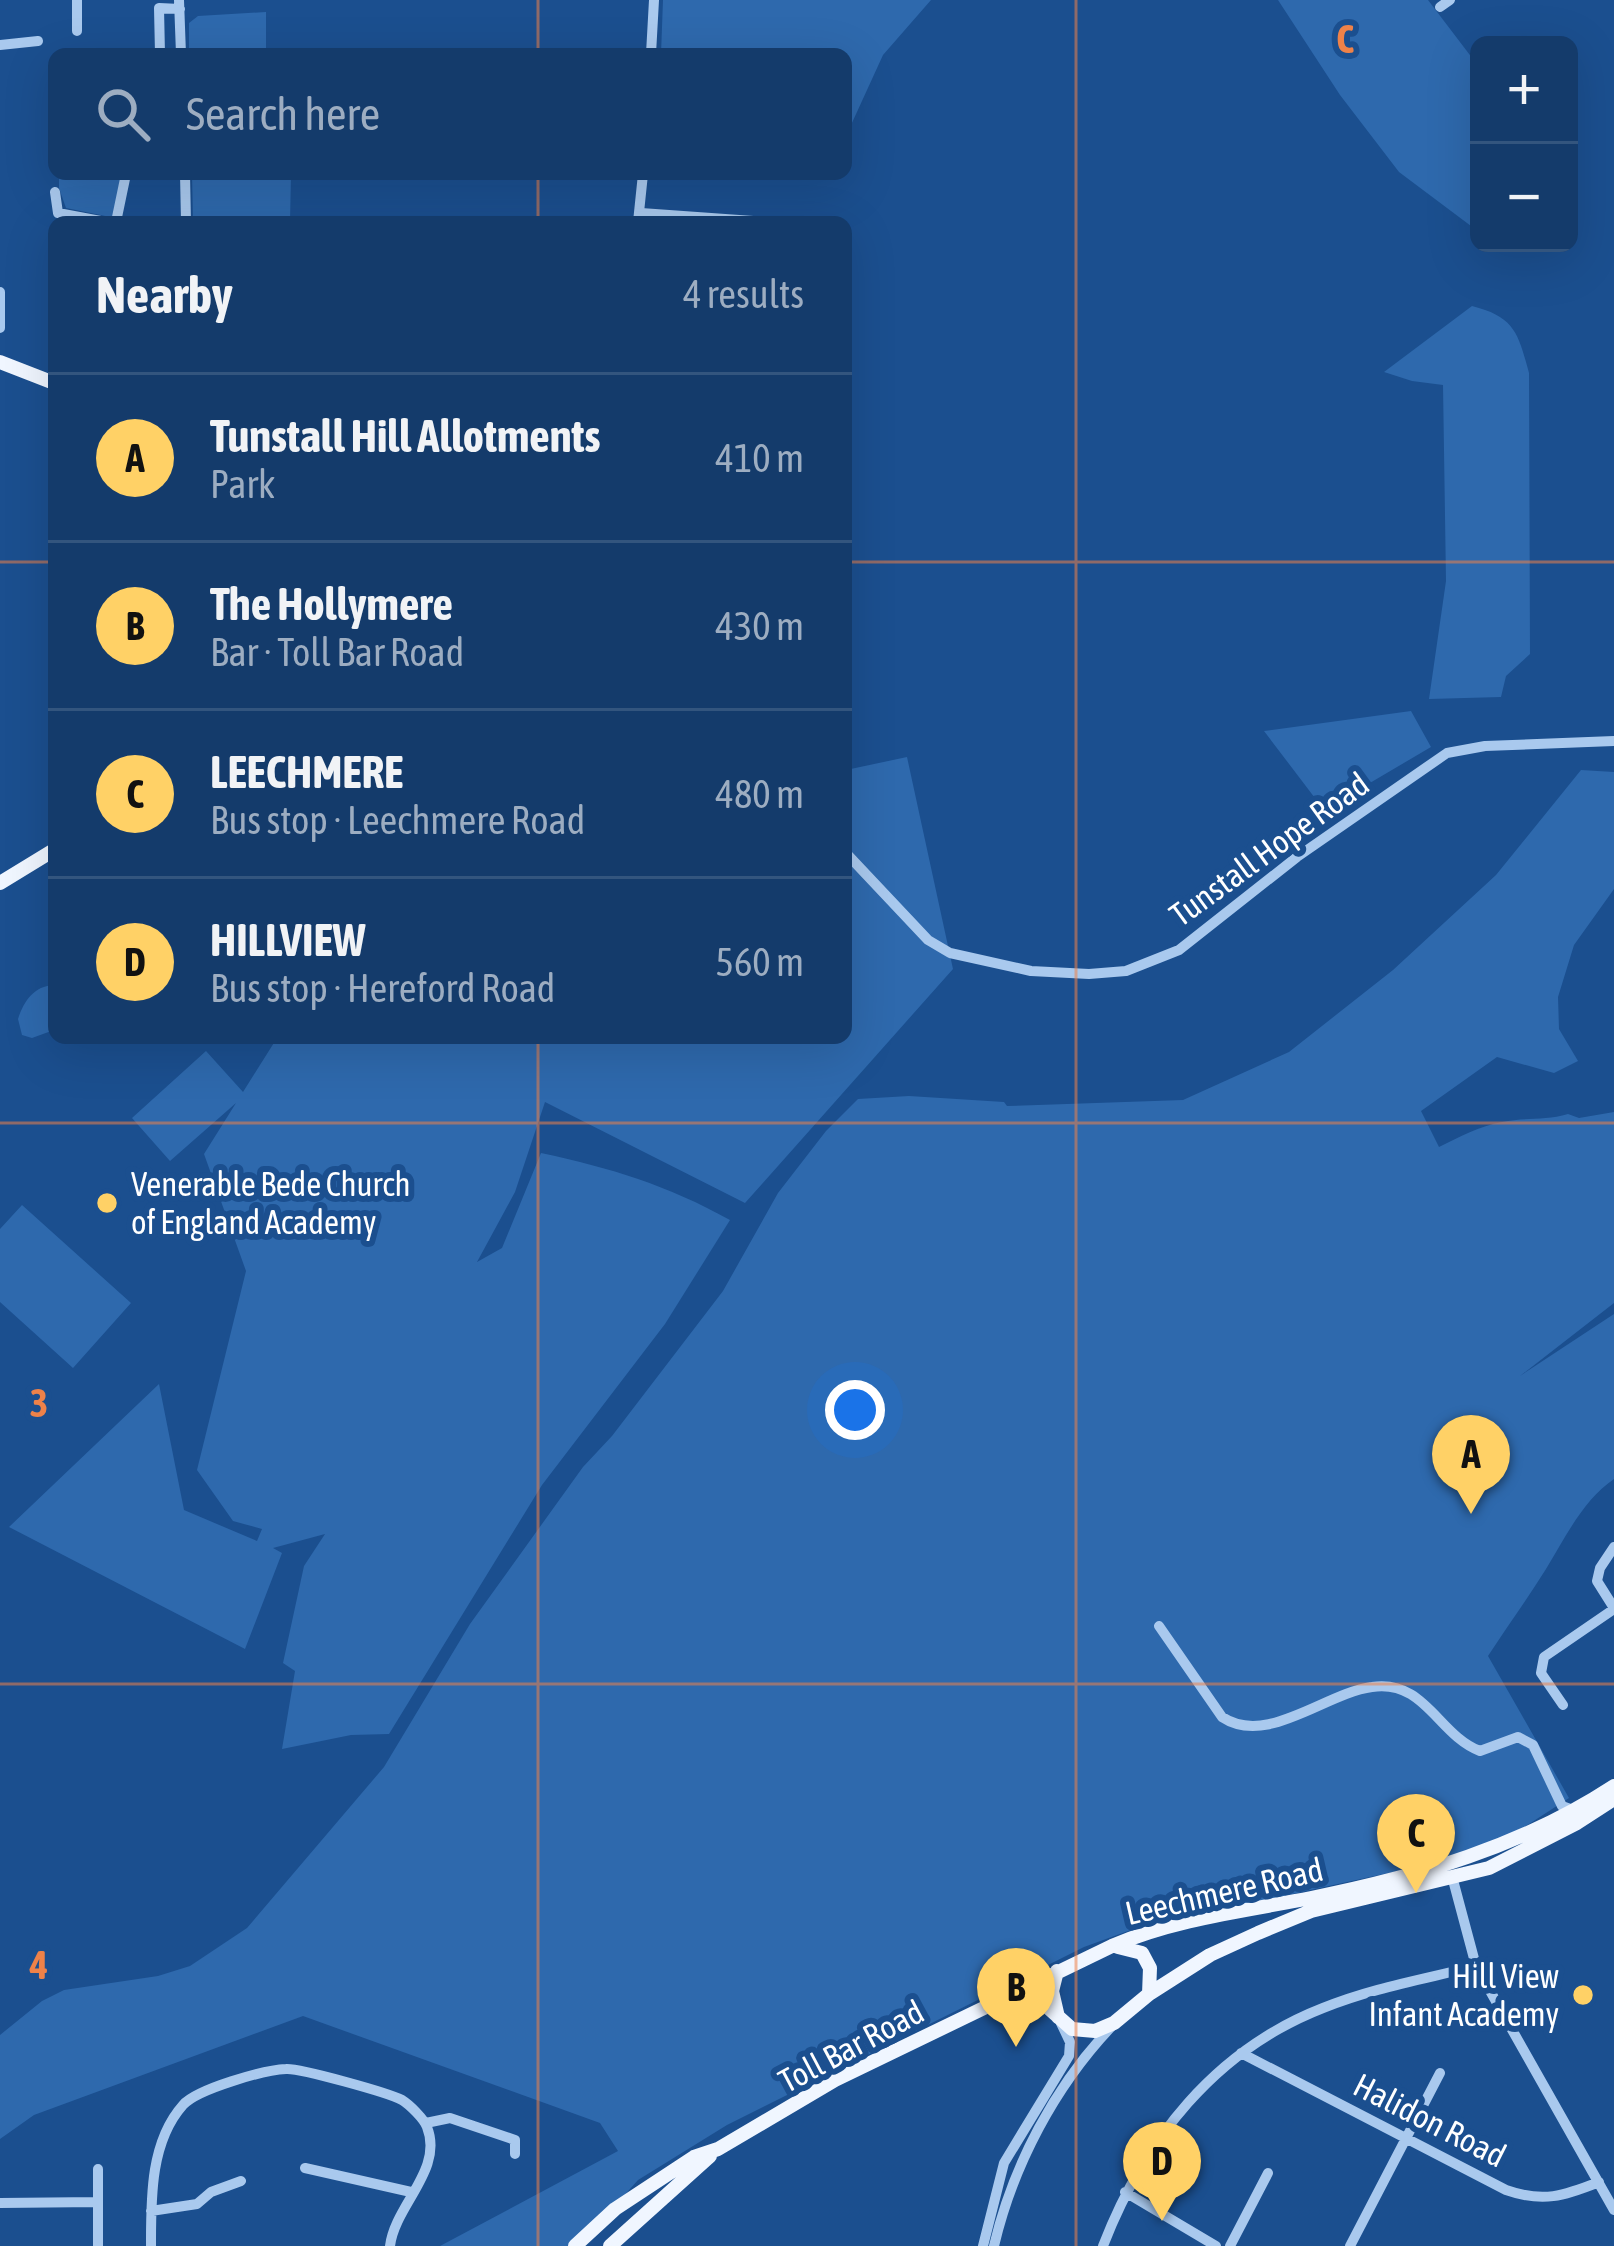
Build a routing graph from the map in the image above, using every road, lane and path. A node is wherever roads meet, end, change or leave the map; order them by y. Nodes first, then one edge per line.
1 (77, 0) edge
2 (654, 0) edge
3 (179, 4) edge
4 (77, 31) dead end
5 (38, 40) dead end
6 (0, 45) edge
7 (160, 48) edge
8 (181, 48) edge
9 (651, 48) edge
10 (125, 180) edge
11 (185, 180) edge
12 (642, 180) edge
13 (55, 192) dead end
14 (74, 216) edge
15 (117, 216) edge
16 (186, 216) edge
17 (639, 216) edge
18 (0, 292) edge
19 (0, 328) edge
20 (0, 362) edge
21 (48, 381) edge
22 (1614, 742) edge
23 (48, 853) edge
24 (852, 859) edge
25 (1, 880) edge
26 (1614, 1547) edge
27 (1614, 1608) edge
28 (1160, 1626) dead end
29 (1562, 1705) dead end
30 (1614, 1786) edge
31 (1614, 1799) edge
32 (1576, 1810) junction
33 (1451, 1873) junction
34 (1112, 1946) junction
35 (1476, 1966) junction
36 (1057, 1971) junction
37 (1033, 1982) joint
38 (1010, 1993) junction
39 (1149, 1994) junction
40 (1060, 2021) junction
41 (1114, 2023) junction
42 (1241, 2053) junction
43 (1440, 2073) dead end
44 (426, 2123) junction
45 (1406, 2138) junction
46 (718, 2149) junction
47 (515, 2154) dead end
48 (305, 2168) dead end
49 (98, 2169) dead end
50 (1268, 2173) dead end
51 (241, 2181) dead end
52 (1599, 2182) junction
53 (411, 2192) junction
54 (1125, 2192) junction
55 (98, 2202) junction
56 (0, 2203) edge
57 (1614, 2210) edge
58 (152, 2211) junction
59 (1200, 2242) edge
60 (98, 2246) edge
61 (151, 2246) edge
62 (390, 2246) edge
63 (575, 2246) edge
64 (610, 2246) edge
65 (983, 2246) edge
66 (994, 2246) edge
67 (1103, 2246) edge
68 (1216, 2246) edge
69 (1230, 2246) edge
70 (1350, 2246) edge

1 - 4 street
2 - 9 street
3 - 7 street
3 - 8 street
5 - 6 street
10 - 15 street
11 - 16 street
12 - 17 street
13 - 14 street
18 - 19 street
20 - 21 main road
22 - 24 street, Tunstall Hope Road
23 - 25 main road
26 - 27 street
27 - 29 street
28 - 32 street
30 - 32 main road, Leechmere Road
31 - 33 main road, Leechmere Road
32 - 33 main road, Leechmere Road
33 - 34 main road, Leechmere Road
33 - 35 street
33 - 39 main road, Leechmere Road
34 - 36 main road, Leechmere Road
34 - 39 main road, Leechmere Road
35 - 42 street
35 - 52 street
36 - 37 main road, Leechmere Road
36 - 40 main road
37 - 38 main road, Toll Bar Road
38 - 40 main road
38 - 46 main road, Toll Bar Road
39 - 41 main road, Leechmere Road
40 - 41 main road
40 - 65 street
41 - 66 street, Leechmere Road
42 - 45 street, Halidon Road
42 - 54 street
43 - 45 street
44 - 47 street
44 - 53 street
44 - 58 street
45 - 52 street, Halidon Road
45 - 70 street
46 - 63 main road, Toll Bar Road
46 - 64 main road, Toll Bar Road
48 - 53 street
49 - 55 street
50 - 69 street
51 - 58 street
52 - 57 street
53 - 62 street
54 - 59 street
54 - 67 street
55 - 56 street
55 - 60 street
58 - 61 street
59 - 68 street

